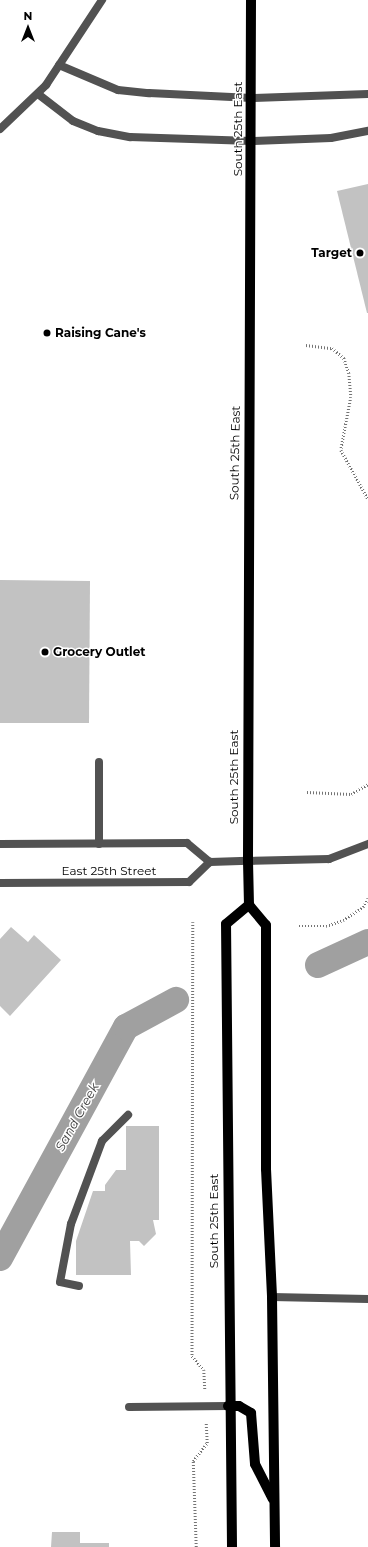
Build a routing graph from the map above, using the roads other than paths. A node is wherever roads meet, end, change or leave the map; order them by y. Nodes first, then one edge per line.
1 (102, 0) edge
2 (251, 0) edge
3 (59, 65) junction
4 (38, 94) junction
5 (368, 94) edge
6 (252, 98) junction
7 (0, 129) edge
8 (368, 131) edge
9 (252, 141) junction
10 (99, 762) dead end
11 (0, 844) edge
12 (99, 844) junction
13 (368, 844) edge
14 (248, 861) junction
15 (210, 862) junction
16 (0, 883) edge
17 (248, 905) junction
18 (128, 1115) dead end
19 (79, 1286) dead end
20 (272, 1298) junction
21 (368, 1298) edge
22 (228, 1406) junction
23 (129, 1407) dead end
24 (274, 1501) junction
25 (232, 1547) edge
26 (275, 1547) edge

1 - 3 street
2 - 6 main road, South 25th East
3 - 4 street
3 - 6 street
4 - 7 street
4 - 9 street
5 - 6 street
6 - 9 main road, South 25th East
8 - 9 street
9 - 14 main road, South 25th East
10 - 12 street
11 - 12 street
12 - 15 street
13 - 14 street
14 - 15 street
14 - 17 main road, South 25th East
15 - 16 street, East 25th Street
17 - 20 main road
17 - 22 main road, South 25th East
18 - 19 street
20 - 21 street
20 - 24 main road
22 - 23 street
22 - 24 main road
22 - 25 main road, South 25th East
24 - 26 main road

